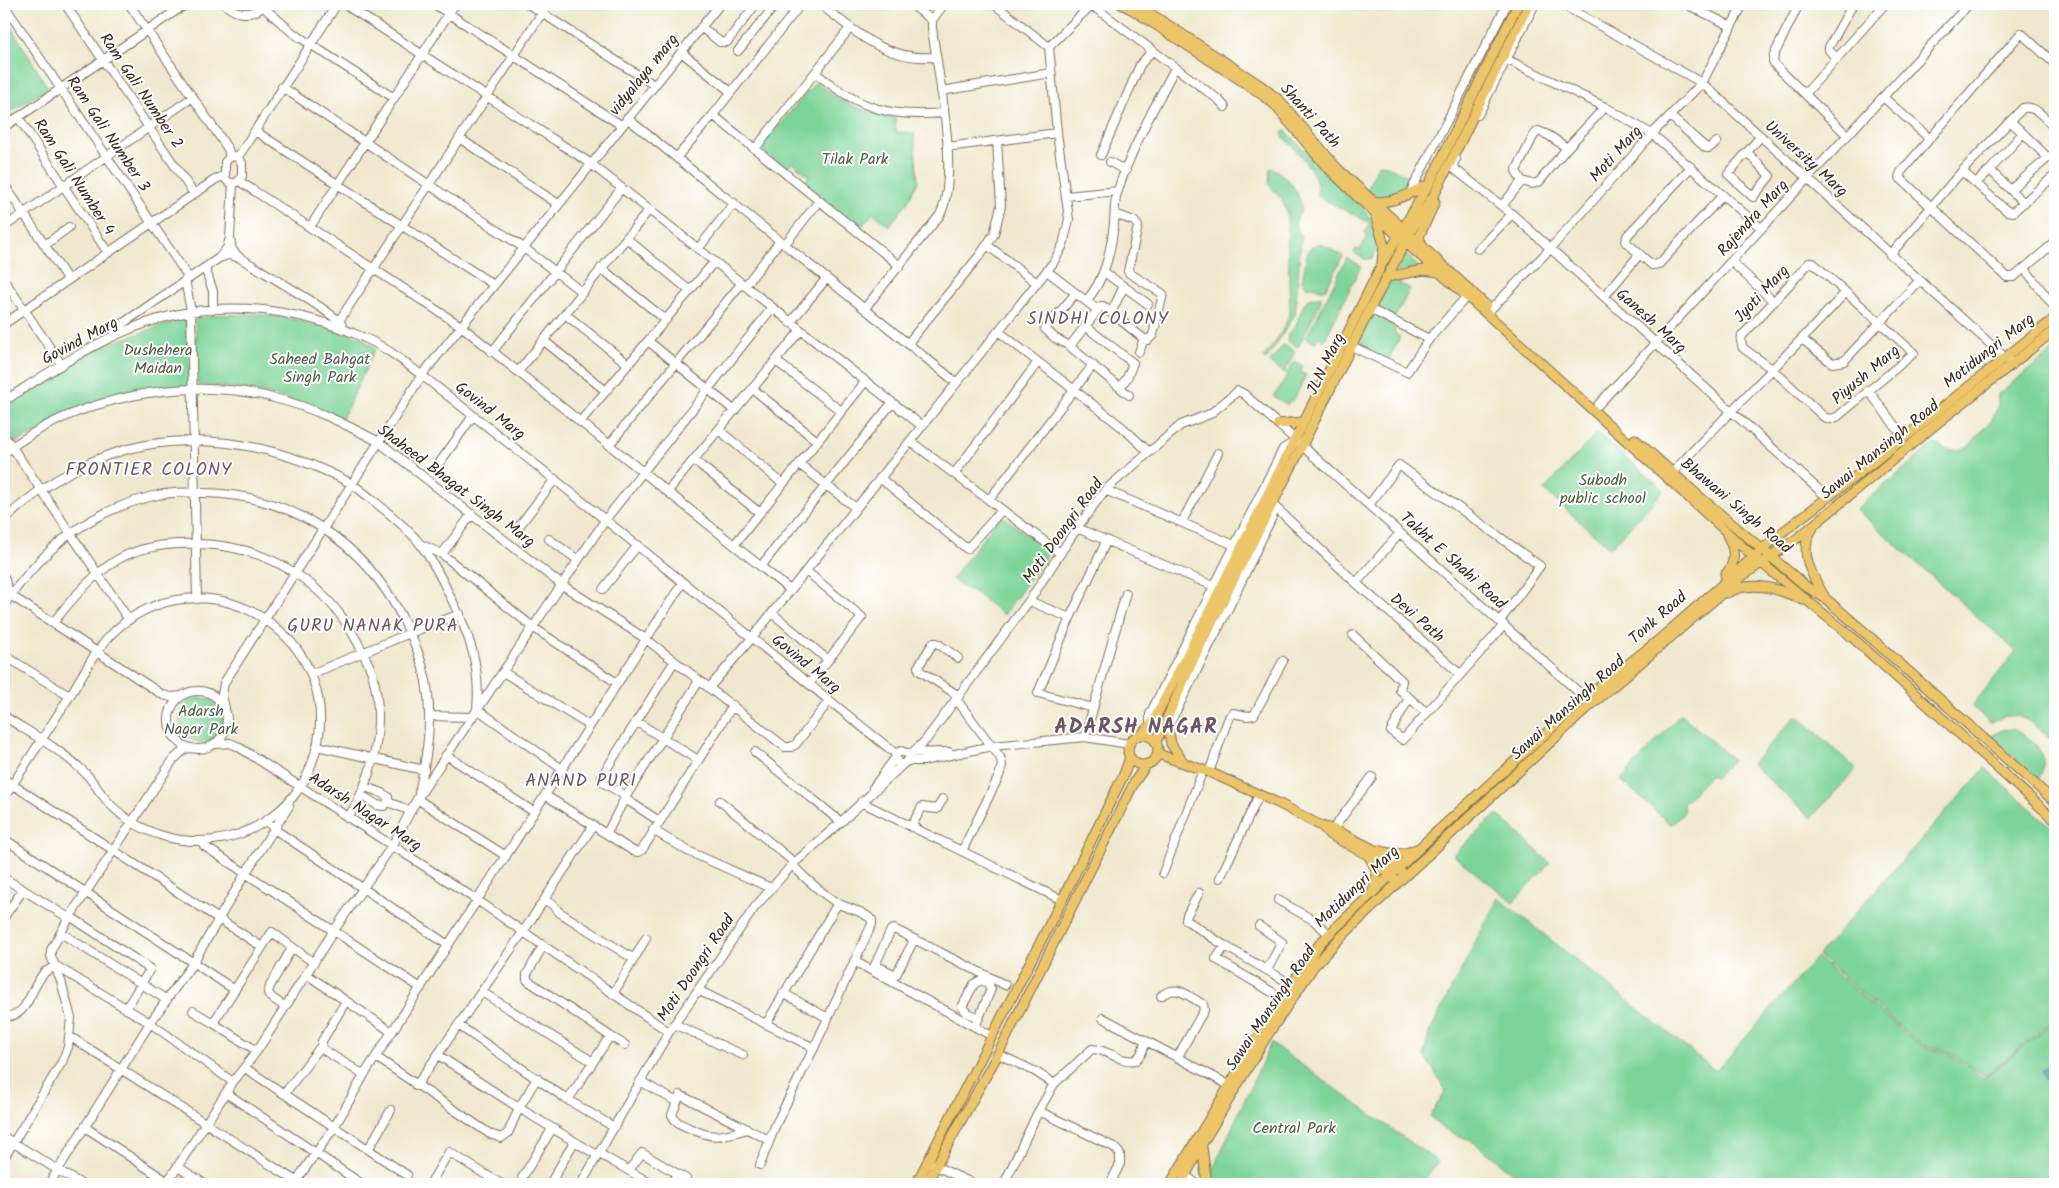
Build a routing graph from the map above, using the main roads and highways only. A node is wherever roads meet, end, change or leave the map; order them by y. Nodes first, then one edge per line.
1 (1121, 4) edge
2 (1136, 4) edge
3 (1518, 4) edge
4 (1529, 4) edge
5 (1451, 165) junction
6 (1429, 184) junction
7 (1372, 201) junction
8 (1374, 213) junction
9 (1402, 227) junction
10 (1410, 234) junction
11 (1398, 236) junction
12 (1405, 243) junction
13 (1424, 247) junction
14 (1382, 264) junction
15 (1439, 272) junction
16 (1386, 277) junction
17 (2055, 318) edge
18 (2055, 330) edge
19 (1302, 422) junction
20 (1278, 424) road end
21 (1818, 519) junction
22 (1725, 530) junction
23 (1767, 552) junction
24 (1753, 556) junction
25 (1761, 563) junction
26 (1711, 598) junction
27 (1826, 599) junction
28 (1817, 607) junction
29 (1589, 701) junction
30 (1164, 727) junction
31 (1141, 735) junction
32 (1156, 742) junction
33 (1158, 754) junction
34 (1130, 757) junction
35 (1184, 763) junction
36 (1147, 764) junction
37 (2055, 802) edge
38 (2055, 820) edge
39 (1321, 826) junction
40 (1426, 843) junction
41 (1369, 851) junction
42 (1395, 872) junction
43 (1405, 876) junction
44 (1398, 883) junction
45 (1369, 897) junction
46 (1041, 940) junction
47 (1052, 946) junction
48 (1202, 1144) junction
49 (931, 1164) junction
50 (1179, 1180) edge
51 (916, 1184) edge
52 (926, 1184) edge
53 (1208, 1184) edge

1 - 8 main road, Bhawani Singh Road
2 - 7 main road, Shanti Path
3 - 6 main road, JLN Marg
4 - 5 main road, JLN Marg
5 - 10 main road, JLN Marg
5 - 13 main road
6 - 7 main road
6 - 9 main road, JLN Marg
7 - 9 main road, Shanti Path
8 - 11 main road, Bhawani Singh Road
8 - 14 main road
9 - 10 main road, Bhawani Singh Road
9 - 11 main road, JLN Marg
10 - 12 main road, JLN Marg
10 - 13 main road, Bhawani Singh Road
11 - 12 main road, Bhawani Singh Road
11 - 14 main road, JLN Marg
12 - 15 main road, Bhawani Singh Road
12 - 16 main road, JLN Marg
13 - 23 main road, Bhawani Singh Road
14 - 19 main road, JLN Marg
15 - 16 main road
15 - 22 main road, Bhawani Singh Road
16 - 30 main road, JLN Marg
17 - 23 main road, Motidungri Marg
18 - 21 main road, Sawai Mansingh Road
19 - 20 main road
19 - 31 main road, JLN Marg
21 - 23 main road, Sawai Mansingh Road
21 - 27 main road
22 - 24 main road, Bhawani Singh Road
22 - 26 main road
23 - 24 main road, Motidungri Marg
23 - 25 main road, Sawai Mansingh Road
23 - 27 main road, Bhawani Singh Road
24 - 25 main road, Bhawani Singh Road
24 - 26 main road, Tonk Road
25 - 26 main road, Sawai Mansingh Road
25 - 28 main road, Bhawani Singh Road
26 - 28 main road
26 - 29 main road, Sawai Mansingh Road
27 - 37 main road, Bhawani Singh Road
28 - 38 main road
29 - 40 main road
29 - 43 main road, Sawai Mansingh Road
30 - 32 main road, JLN Marg
30 - 35 main road
31 - 32 main road
31 - 34 main road
32 - 33 main road
33 - 35 main road
33 - 36 main road
34 - 36 main road
34 - 46 main road
35 - 39 main road
36 - 47 main road
39 - 41 main road
39 - 41 main road
40 - 41 main road
40 - 42 main road, Motidungri Marg
41 - 42 main road
41 - 45 main road
42 - 43 main road
42 - 44 main road
42 - 45 main road, Motidungri Marg
43 - 44 main road, Sawai Mansingh Road
44 - 48 main road, Sawai Mansingh Road
45 - 50 main road, Motidungri Marg
46 - 47 main road
46 - 49 main road
47 - 49 main road
48 - 50 main road, Sawai Mansingh Road
48 - 53 main road
49 - 51 main road
49 - 52 main road

